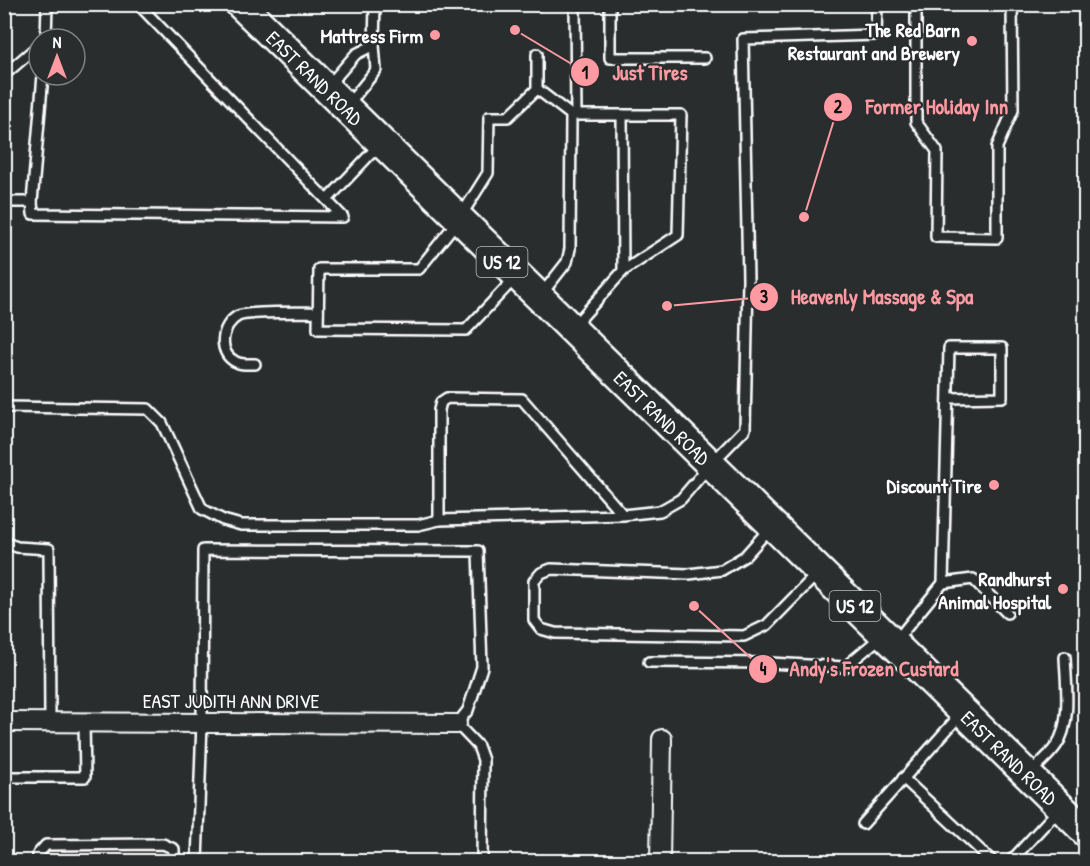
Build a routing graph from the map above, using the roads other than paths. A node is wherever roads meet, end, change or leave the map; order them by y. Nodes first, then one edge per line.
1 (47, 4) edge
2 (138, 4) edge
3 (375, 4) edge
4 (575, 4) edge
5 (610, 4) edge
6 (877, 4) edge
7 (916, 4) edge
8 (1012, 4) edge
9 (250, 9) edge
10 (46, 27) edge
11 (374, 45) junction
12 (537, 54) dead end
13 (27, 55) edge
14 (705, 58) dead end
15 (4, 75) edge
16 (42, 87) edge
17 (537, 90) junction
18 (336, 98) junction
19 (574, 115) junction
20 (622, 115) junction
21 (381, 143) junction
22 (327, 200) junction
23 (4, 201) edge
24 (33, 202) junction
25 (459, 219) junction
26 (623, 271) junction
27 (517, 276) junction
28 (539, 298) junction
29 (318, 312) junction
30 (571, 329) junction
31 (255, 364) dead end
32 (948, 398) junction
33 (4, 407) edge
34 (710, 465) junction
35 (623, 515) junction
36 (439, 520) junction
37 (772, 526) junction
38 (4, 542) edge
39 (820, 572) junction
40 (943, 583) junction
41 (1007, 613) dead end
42 (889, 639) junction
43 (1065, 657) dead end
44 (649, 662) dead end
45 (963, 712) junction
46 (4, 722) edge
47 (50, 722) junction
48 (84, 722) junction
49 (202, 722) junction
50 (457, 724) junction
51 (662, 739) dead end
52 (1028, 775) junction
53 (4, 777) edge
54 (903, 778) junction
55 (1061, 807) junction
56 (863, 824) dead end
57 (1086, 832) edge
58 (38, 861) edge
59 (174, 861) edge
60 (197, 861) edge
61 (482, 861) edge
62 (660, 861) edge
63 (993, 861) edge
64 (1010, 861) edge

1 - 10 lane
2 - 22 lane
3 - 11 lane
4 - 19 lane
5 - 14 lane
6 - 34 lane
7 - 8 lane
9 - 18 main road, EAST RAND ROAD / US 12
11 - 18 lane
11 - 18 lane
12 - 17 lane
13 - 15 lane
16 - 24 lane
17 - 19 lane
17 - 25 lane
18 - 21 main road, EAST RAND ROAD / US 12
19 - 20 lane
19 - 28 lane
20 - 26 lane
20 - 26 lane
21 - 22 lane
21 - 25 main road, EAST RAND ROAD / US 12
22 - 24 lane
23 - 24 lane
25 - 27 main road, EAST RAND ROAD / US 12
25 - 29 lane
26 - 30 lane
27 - 28 main road, EAST RAND ROAD / US 12
27 - 29 lane
28 - 30 main road, EAST RAND ROAD / US 12
29 - 31 lane
30 - 34 main road, EAST RAND ROAD / US 12
32 - 32 lane
32 - 40 lane
33 - 36 lane
34 - 35 lane
34 - 37 main road, EAST RAND ROAD / US 12
35 - 36 lane
35 - 36 lane
37 - 39 main road, EAST RAND ROAD / US 12
37 - 39 lane
38 - 47 lane
39 - 42 main road, EAST RAND ROAD / US 12
40 - 41 lane
40 - 42 lane
42 - 44 lane
42 - 45 main road, EAST RAND ROAD / US 12
43 - 52 lane
45 - 52 main road, EAST RAND ROAD / US 12
45 - 54 lane
46 - 47 street, EAST JUDITH ANN DRIVE
47 - 48 street, EAST JUDITH ANN DRIVE
48 - 49 street, EAST JUDITH ANN DRIVE
48 - 53 lane
49 - 50 street, EAST JUDITH ANN DRIVE
49 - 50 lane
49 - 60 lane
50 - 61 lane
51 - 62 street
52 - 55 main road, EAST RAND ROAD / US 12
54 - 56 lane
54 - 63 lane
55 - 57 main road, EAST RAND ROAD / US 12
55 - 64 lane
58 - 59 lane

